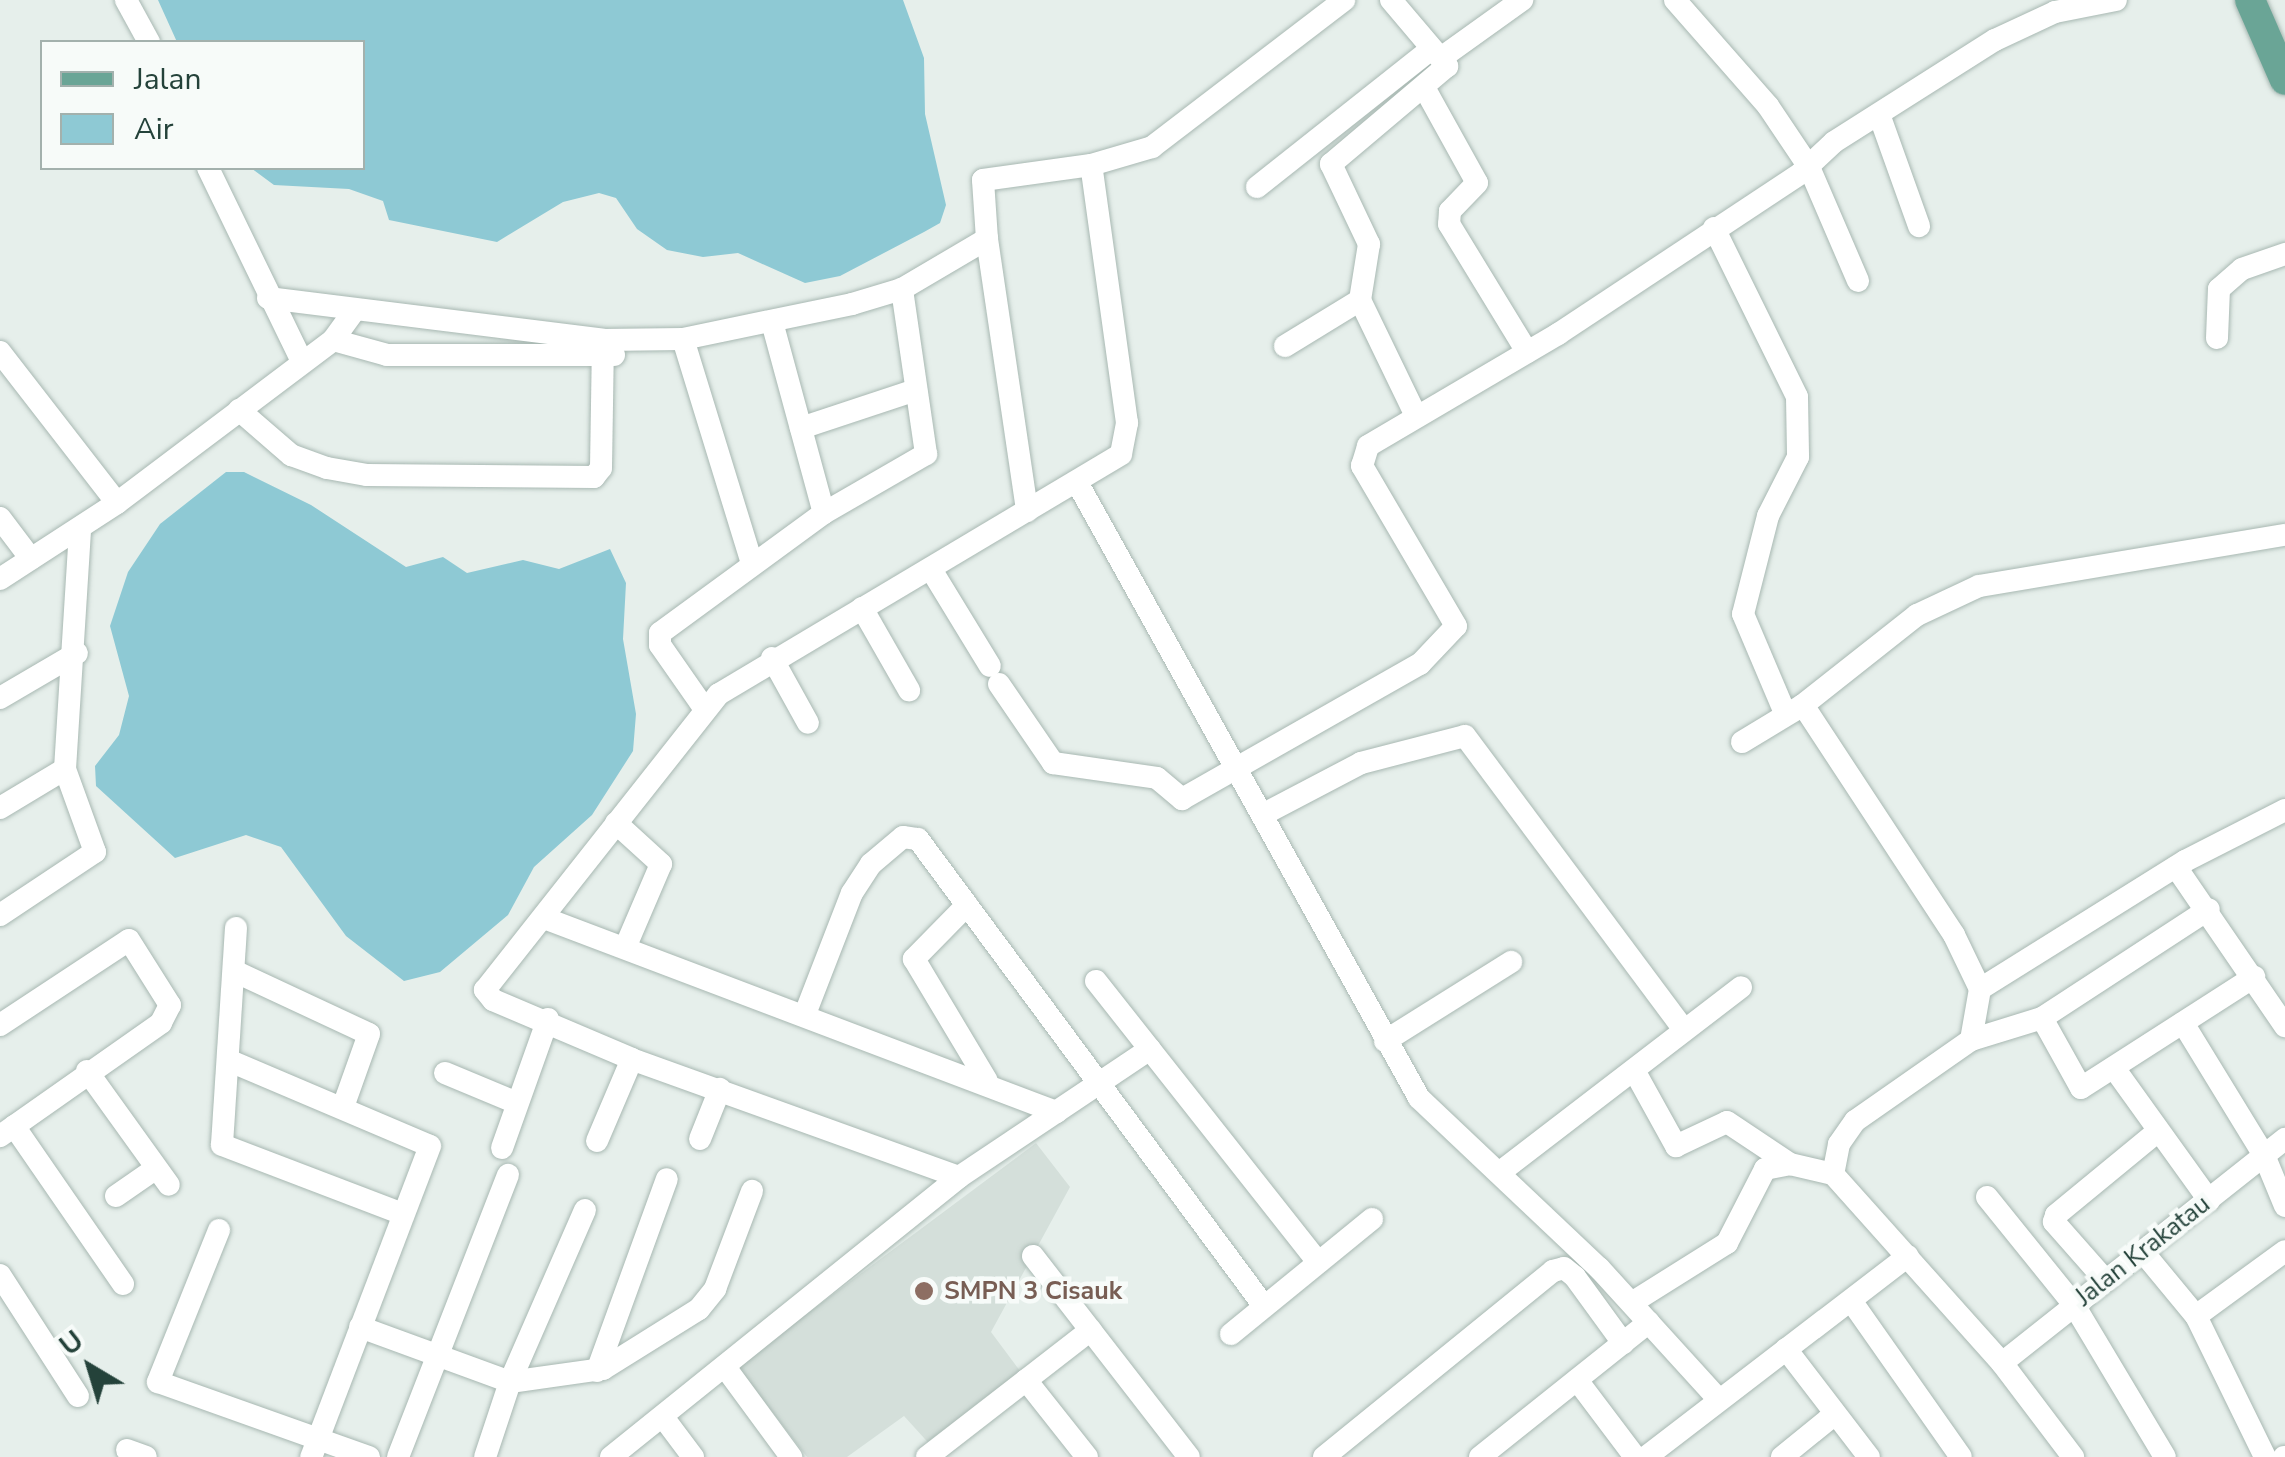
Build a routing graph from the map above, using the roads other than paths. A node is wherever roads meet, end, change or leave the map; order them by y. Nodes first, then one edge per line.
1 (126, 0) edge
2 (1344, 0) edge
3 (1391, 0) edge
4 (1522, 0) edge
5 (1675, 0) edge
6 (2116, 0) edge
7 (2250, 0) edge
8 (148, 40) edge
9 (1436, 54) junction
10 (2285, 80) edge
11 (1425, 89) junction
12 (1880, 117) junction
13 (1091, 165) junction
14 (1808, 167) junction
15 (209, 170) edge
16 (1257, 187) dead end
17 (1918, 226) dead end
18 (1714, 228) junction
19 (987, 240) junction
20 (2285, 254) edge
21 (1858, 281) dead end
22 (902, 289) junction
23 (268, 298) junction
24 (1360, 300) junction
25 (354, 312) junction
26 (772, 322) junction
27 (2216, 338) dead end
28 (672, 339) junction
29 (333, 340) junction
30 (1285, 346) dead end
31 (603, 349) junction
32 (0, 352) edge
33 (1527, 352) junction
34 (302, 362) junction
35 (916, 390) junction
36 (239, 410) junction
37 (1416, 416) junction
38 (801, 428) junction
39 (1078, 484) junction
40 (117, 504) junction
41 (1027, 511) junction
42 (824, 513) junction
43 (0, 518) edge
44 (80, 529) junction
45 (2285, 535) edge
46 (31, 559) junction
47 (752, 563) junction
48 (932, 571) junction
49 (0, 579) edge
50 (862, 608) junction
51 (76, 653) junction
52 (772, 658) junction
53 (908, 690) dead end
54 (0, 698) edge
55 (704, 708) junction
56 (1794, 709) junction
57 (808, 722) dead end
58 (1742, 742) dead end
59 (65, 770) junction
60 (1235, 773) junction
61 (0, 808) edge
62 (2285, 810) edge
63 (1262, 816) junction
64 (616, 823) junction
65 (2176, 866) junction
66 (966, 905) junction
67 (2209, 909) junction
68 (0, 915) edge
69 (544, 918) junction
70 (236, 928) dead end
71 (625, 948) junction
72 (1511, 962) dead end
73 (234, 971) junction
74 (2254, 977) junction
75 (1096, 981) dead end
76 (1741, 987) dead end
77 (1980, 989) junction
78 (805, 1014) junction
79 (2042, 1018) junction
80 (548, 1019) junction
81 (2184, 1022) junction
82 (0, 1026) edge
83 (2285, 1026) edge
84 (1683, 1029) junction
85 (1970, 1040) junction
86 (1385, 1041) junction
87 (1150, 1049) junction
88 (632, 1059) junction
89 (230, 1062) junction
90 (2114, 1068) junction
91 (87, 1071) junction
92 (1635, 1072) junction
93 (445, 1073) dead end
94 (987, 1081) junction
95 (1100, 1084) junction
96 (720, 1089) junction
97 (517, 1103) junction
98 (343, 1107) junction
99 (1056, 1112) junction
100 (7, 1131) edge
101 (2157, 1132) junction
102 (700, 1139) dead end
103 (2285, 1139) edge
104 (598, 1140) dead end
105 (502, 1148) dead end
106 (2264, 1156) junction
107 (1790, 1164) junction
108 (1499, 1173) junction
109 (1834, 1174) junction
110 (508, 1175) dead end
111 (959, 1177) junction
112 (668, 1179) dead end
113 (752, 1191) dead end
114 (116, 1196) dead end
115 (1987, 1197) dead end
116 (2209, 1200) junction
117 (2285, 1206) edge
118 (585, 1210) dead end
119 (400, 1212) junction
120 (1372, 1219) dead end
121 (218, 1230) dead end
122 (2143, 1252) junction
123 (2285, 1252) edge
124 (1033, 1256) dead end
125 (1908, 1256) junction
126 (1318, 1261) junction
127 (0, 1275) edge
128 (2106, 1281) junction
129 (123, 1284) dead end
130 (1633, 1302) junction
131 (1852, 1302) junction
132 (2074, 1305) junction
133 (1264, 1306) junction
134 (2196, 1316) junction
135 (1650, 1322) junction
136 (360, 1328) junction
137 (1091, 1330) junction
138 (1231, 1334) dead end
139 (1623, 1343) junction
140 (1786, 1348) junction
141 (438, 1358) junction
142 (2002, 1363) junction
143 (725, 1367) junction
144 (597, 1371) junction
145 (1026, 1380) junction
146 (1577, 1380) junction
147 (510, 1382) junction
148 (78, 1396) dead end
149 (1718, 1399) junction
150 (1836, 1414) junction
151 (663, 1417) junction
152 (315, 1447) edge
153 (1081, 1449) edge
154 (2067, 1450) edge
155 (369, 1457) edge
156 (398, 1457) edge
157 (485, 1457) edge
158 (611, 1457) edge
159 (693, 1457) edge
160 (791, 1457) edge
161 (927, 1457) edge
162 (1054, 1457) edge
163 (1189, 1457) edge
164 (1324, 1457) edge
165 (1480, 1457) edge
166 (1635, 1457) edge
167 (1646, 1457) edge
168 (1782, 1457) edge
169 (1869, 1457) edge
170 (1961, 1457) edge
171 (2042, 1457) edge
172 (2165, 1457) edge
173 (2265, 1457) edge

1 - 8 street
2 - 13 street
3 - 9 street
4 - 9 street
5 - 14 street
6 - 12 street
7 - 10 main road
9 - 11 street
9 - 16 street
11 - 24 street
11 - 33 street
12 - 14 street
12 - 17 street
13 - 19 street
13 - 39 street
14 - 18 street
14 - 21 street
15 - 23 street
18 - 33 street
18 - 56 street
19 - 22 street
19 - 41 street
20 - 27 street
22 - 26 street
22 - 35 street
23 - 25 street
23 - 34 street
24 - 30 street
24 - 37 street
25 - 29 street
25 - 31 street
26 - 28 street
26 - 38 street
28 - 31 street
28 - 47 street
29 - 31 street
29 - 34 street
31 - 36 street
32 - 40 street
33 - 37 street
34 - 36 street
35 - 38 street
35 - 42 street
36 - 40 street
37 - 60 street
38 - 42 street
39 - 41 street
39 - 60 street
40 - 44 street
41 - 48 street
42 - 47 street
43 - 46 street
44 - 46 street
44 - 51 street
45 - 56 street
46 - 49 street
47 - 55 street
48 - 50 street
48 - 60 street
50 - 52 street
50 - 53 street
51 - 54 street
51 - 59 street
52 - 55 street
52 - 57 street
55 - 64 street
56 - 58 street
56 - 77 street
59 - 61 street
59 - 68 street
60 - 63 street
62 - 65 street
63 - 84 street
63 - 86 street
64 - 69 street
64 - 71 street
65 - 67 street
65 - 77 street
66 - 78 street
66 - 94 street
66 - 95 street
67 - 74 street
67 - 79 street
69 - 71 street
69 - 80 street
70 - 73 street
71 - 78 street
72 - 86 street
73 - 89 street
73 - 98 street
74 - 81 street
74 - 83 street
75 - 87 street
76 - 84 street
77 - 85 street
78 - 94 street
79 - 85 street
79 - 90 street
80 - 88 street
80 - 97 street
81 - 90 street
81 - 106 street
82 - 91 street
84 - 92 street
85 - 109 street
86 - 108 street
87 - 95 street
87 - 126 street
88 - 96 street
88 - 104 street
89 - 98 street
89 - 119 street
90 - 101 street
91 - 100 street
91 - 114 street
92 - 107 street
92 - 108 street
93 - 97 street
94 - 99 street
95 - 99 street
95 - 133 street
96 - 102 street
96 - 111 street
97 - 105 street
98 - 119 street
99 - 111 street
100 - 129 street
101 - 116 street
101 - 128 street
103 - 106 street, Jalan Krakatau
106 - 116 street, Jalan Krakatau
106 - 117 street
107 - 109 street
107 - 130 street
108 - 130 street
109 - 125 street
110 - 141 street
111 - 143 street
112 - 144 street
113 - 144 street
115 - 132 street
116 - 122 street, Jalan Krakatau
118 - 147 street
119 - 136 street
120 - 126 street
121 - 152 street
122 - 128 street, Jalan Krakatau
122 - 134 street
123 - 134 street
124 - 137 street
125 - 131 street
125 - 142 street
126 - 133 street
127 - 148 street
128 - 132 street, Jalan Krakatau
130 - 135 street
131 - 140 street
131 - 170 street
132 - 142 street, Jalan Krakatau
132 - 172 street
133 - 138 street
134 - 173 street
135 - 139 street
135 - 149 street
136 - 141 street
136 - 152 street
137 - 145 street
137 - 163 street
139 - 146 street
139 - 164 street
140 - 149 street
140 - 150 street
141 - 147 street
141 - 156 street
142 - 154 street
143 - 151 street
143 - 160 street
144 - 147 street
145 - 153 street
145 - 161 street
146 - 165 street
146 - 166 street
147 - 157 street
149 - 167 street
150 - 168 street
150 - 169 street
151 - 158 street
151 - 159 street
152 - 155 street
153 - 162 street
154 - 171 street

